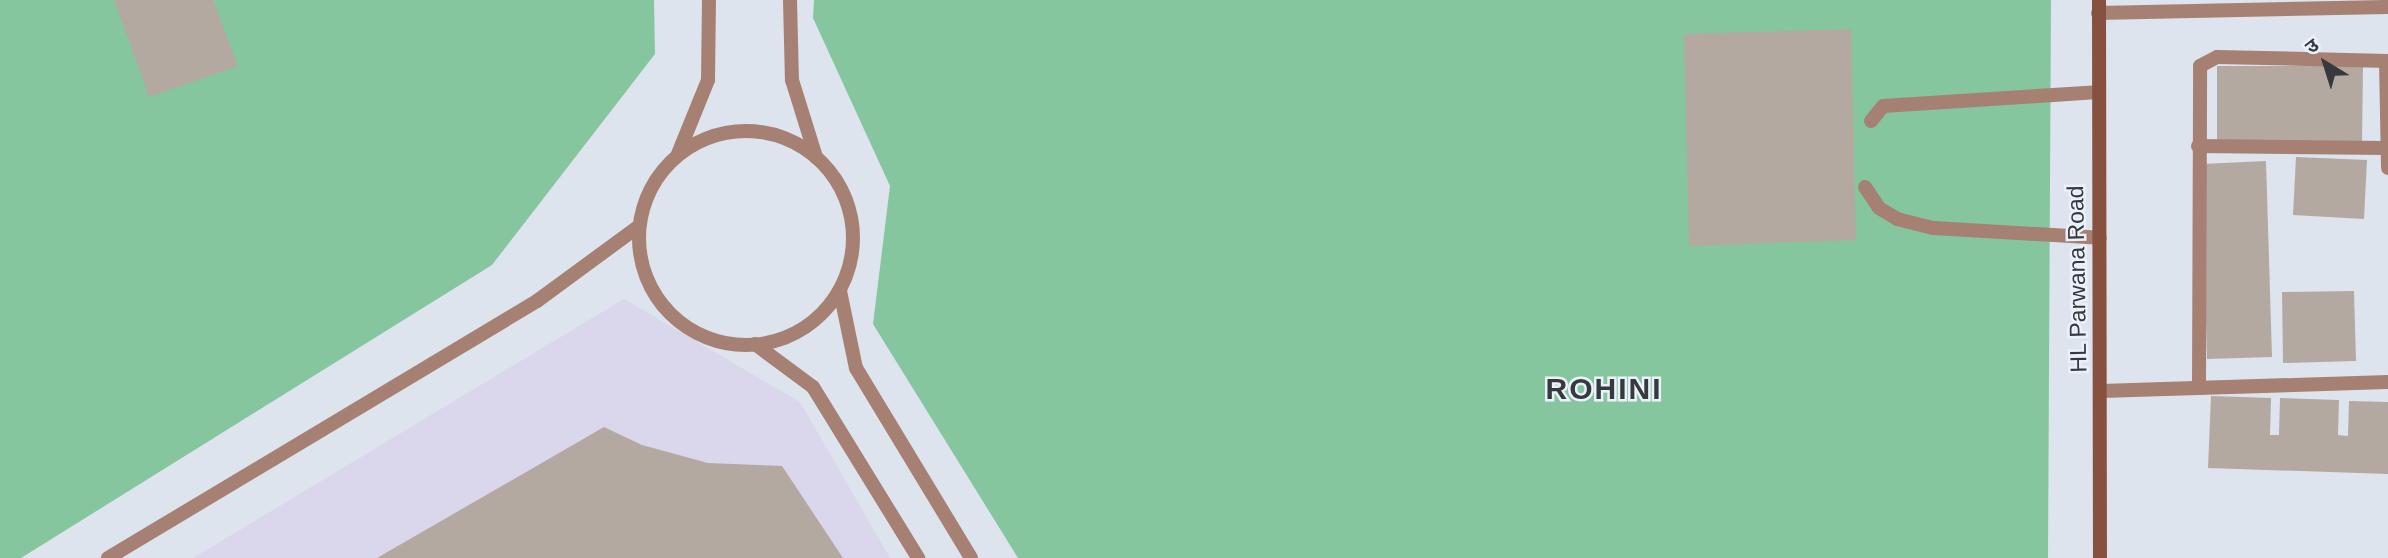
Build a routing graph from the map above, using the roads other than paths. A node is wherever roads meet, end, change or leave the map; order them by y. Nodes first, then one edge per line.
1 (709, 0) edge
2 (790, 0) edge
3 (2097, 4) edge
4 (2388, 8) edge
5 (2387, 61) edge
6 (2098, 92) junction
7 (1871, 121) dead end
8 (2198, 146) junction
9 (2388, 148) edge
10 (678, 154) junction
11 (816, 157) junction
12 (2388, 168) edge
13 (1866, 187) dead end
14 (639, 226) junction
15 (2099, 238) junction
16 (840, 291) junction
17 (755, 344) junction
18 (2388, 382) edge
19 (2199, 388) junction
20 (2101, 391) junction
21 (108, 558) edge
22 (918, 558) edge
23 (971, 558) edge
24 (2100, 558) edge

1 - 10 street
2 - 11 street
3 - 4 street
3 - 6 street, HL Parwana Road
5 - 8 street
5 - 9 street
6 - 7 street
6 - 15 street, HL Parwana Road
8 - 9 street
8 - 19 street
9 - 12 street
10 - 11 street
10 - 14 street
11 - 16 street
13 - 15 street
14 - 17 street
14 - 21 street
15 - 20 street, HL Parwana Road
16 - 17 street
16 - 23 street
17 - 22 street
18 - 19 street
19 - 20 street
20 - 24 street, HL Parwana Road

